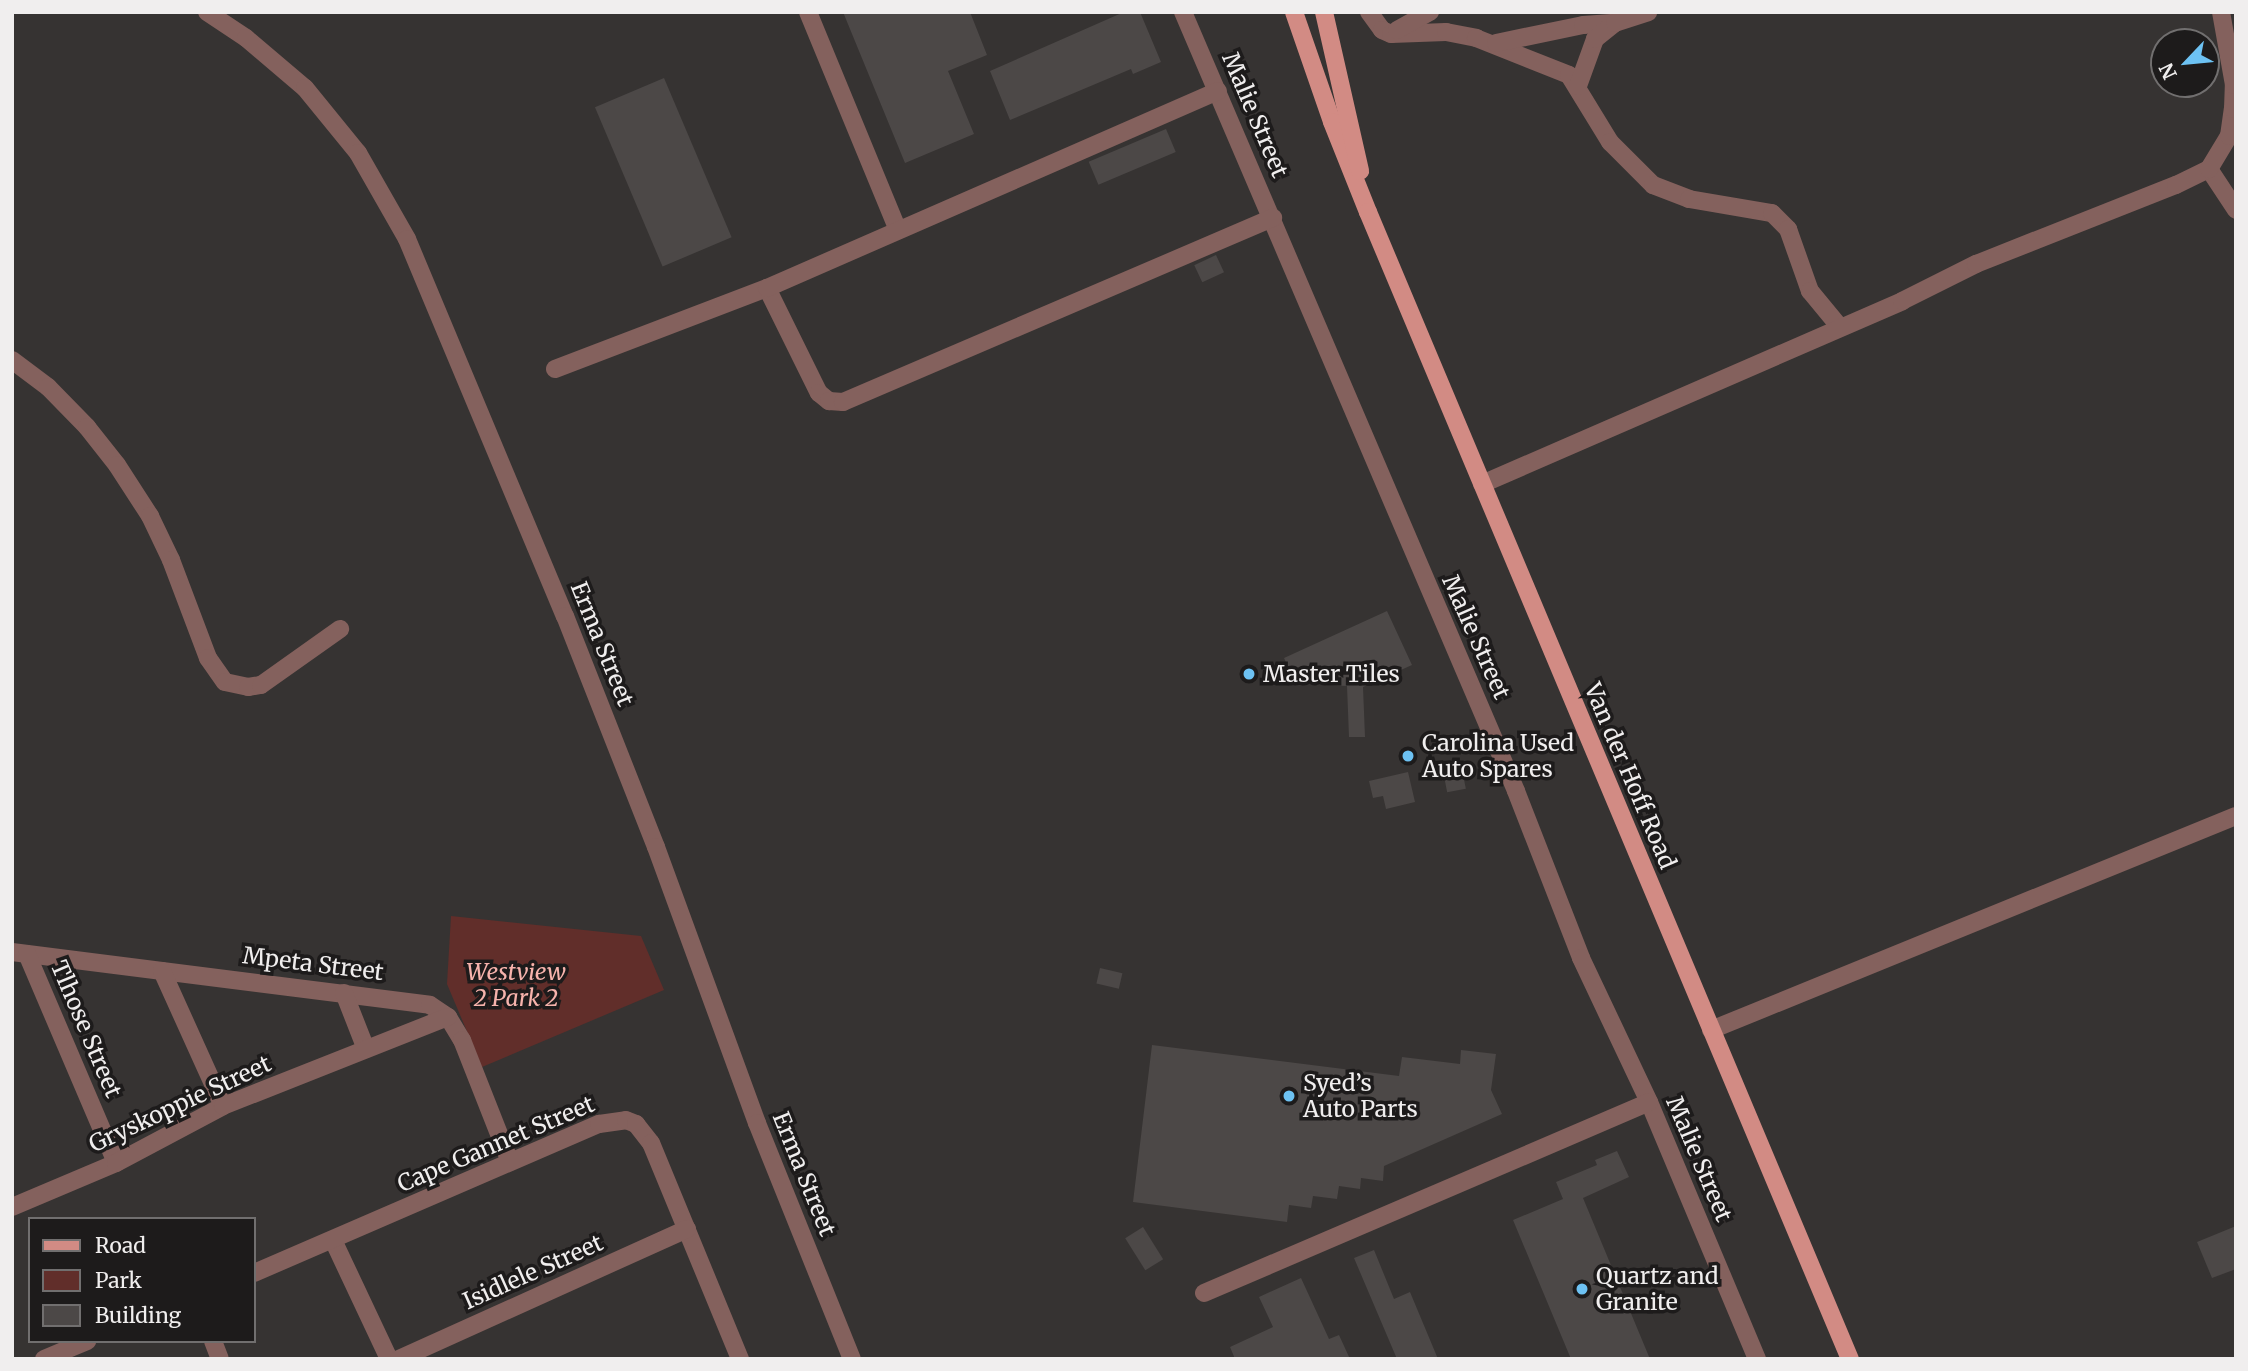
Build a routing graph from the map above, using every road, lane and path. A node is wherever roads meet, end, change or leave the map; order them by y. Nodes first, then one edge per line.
1 (207, 12) edge
2 (807, 12) edge
3 (1184, 12) edge
4 (1294, 12) edge
5 (1324, 12) edge
6 (1369, 12) edge
7 (1430, 12) edge
8 (1648, 12) edge
9 (2221, 12) edge
10 (1615, 23) junction
11 (1391, 34) junction
12 (1492, 43) junction
13 (1578, 86) junction
14 (1218, 92) junction
15 (2209, 169) junction
16 (2236, 210) edge
17 (1368, 212) junction
18 (1273, 218) junction
19 (898, 230) junction
20 (767, 288) junction
21 (1839, 326) junction
22 (12, 359) edge
23 (555, 369) dead end
24 (1482, 484) junction
25 (340, 629) dead end
26 (2236, 816) edge
27 (20, 953) edge
28 (162, 971) junction
29 (344, 993) junction
30 (448, 1017) junction
31 (1711, 1030) junction
32 (366, 1049) junction
33 (1648, 1102) junction
34 (223, 1106) junction
35 (510, 1162) junction
36 (116, 1163) junction
37 (12, 1207) edge
38 (687, 1229) junction
39 (333, 1240) junction
40 (256, 1272) edge
41 (1204, 1293) dead end
42 (82, 1343) edge
43 (734, 1357) edge
44 (48, 1358) edge
45 (389, 1359) edge
46 (399, 1359) edge
47 (852, 1359) edge
48 (1757, 1359) edge
49 (1850, 1359) edge

1 - 47 street, Erma Street
2 - 19 street
3 - 14 street, Malie Street
4 - 17 main road, Van der Hoff Road
5 - 17 main road, Van der Hoff Road
6 - 11 street
7 - 11 street
8 - 10 street
9 - 15 street
10 - 12 street
10 - 13 street
11 - 12 street
12 - 13 street
13 - 21 street
14 - 18 street, Malie Street
14 - 19 street
15 - 16 street
15 - 21 street
17 - 24 main road, Van der Hoff Road
18 - 20 street
18 - 33 street, Malie Street
19 - 20 street
20 - 23 street
21 - 24 street
22 - 25 street
24 - 31 main road, Van der Hoff Road
26 - 31 street
27 - 28 street, Mpeta Street
27 - 36 street, Tlhose Street
28 - 29 street, Mpeta Street
28 - 34 street
29 - 30 street, Mpeta Street
29 - 32 street
30 - 32 street, Gryskoppie Street
30 - 35 street
31 - 49 main road, Van der Hoff Road
32 - 34 street, Gryskoppie Street
33 - 41 street
33 - 48 street, Malie Street
34 - 36 street, Gryskoppie Street
35 - 38 street, Cape Gannet Street
35 - 39 street, Cape Gannet Street
36 - 37 street, Gryskoppie Street
38 - 43 street, Cape Gannet Street
38 - 46 street, Isidlele Street
39 - 40 street, Cape Gannet Street
39 - 45 street
42 - 44 street

